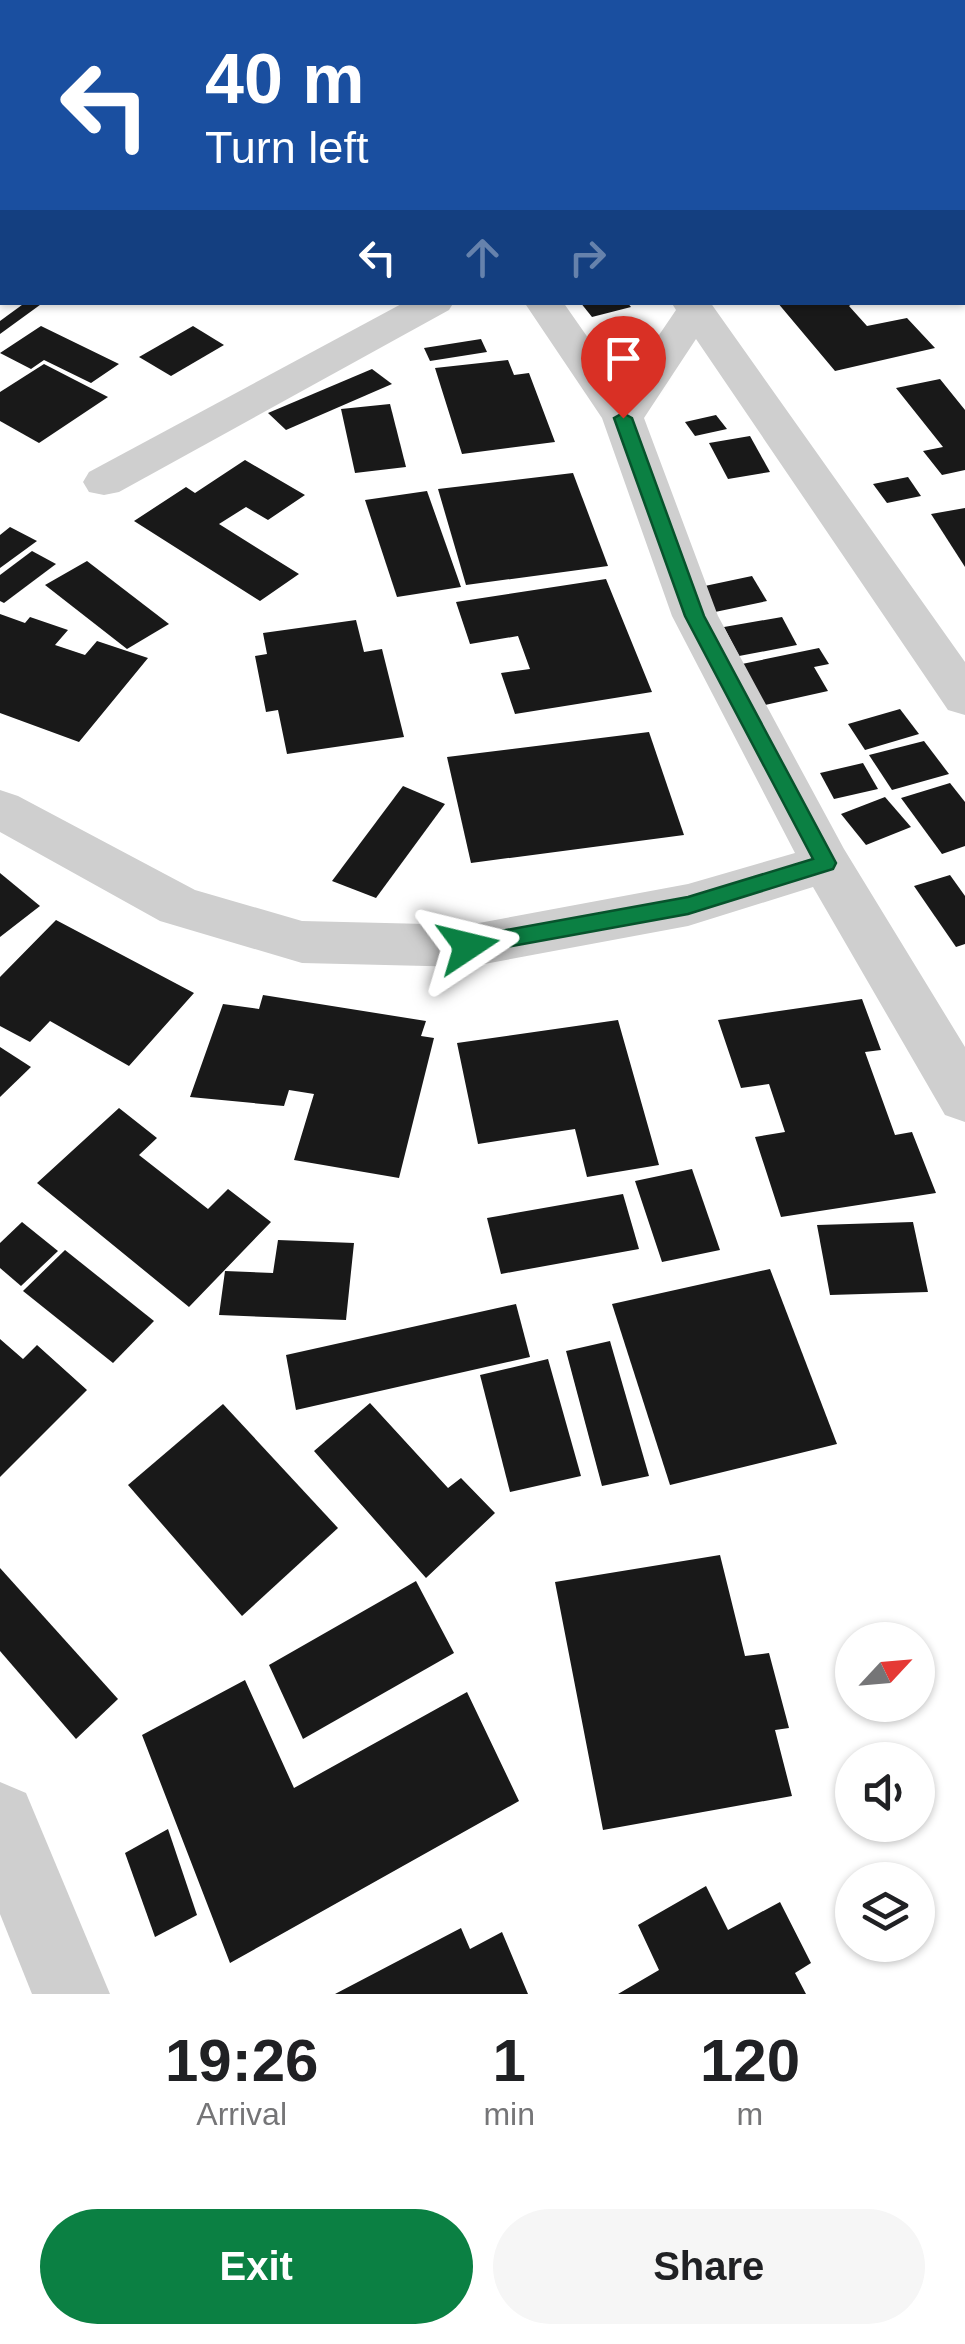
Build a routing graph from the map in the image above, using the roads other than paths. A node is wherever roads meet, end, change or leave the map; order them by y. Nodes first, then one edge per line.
1 (429, 305) edge
2 (545, 305) edge
3 (693, 306) edge
4 (623, 418) junction
5 (104, 482) dead end
6 (965, 698) edge
7 (0, 809) edge
8 (826, 863) junction
9 (965, 1098) edge
10 (0, 1819) edge
11 (71, 1994) edge

1 - 5 street
2 - 4 street
3 - 4 street
3 - 6 street
4 - 8 street
7 - 8 street
8 - 9 street
10 - 11 street

